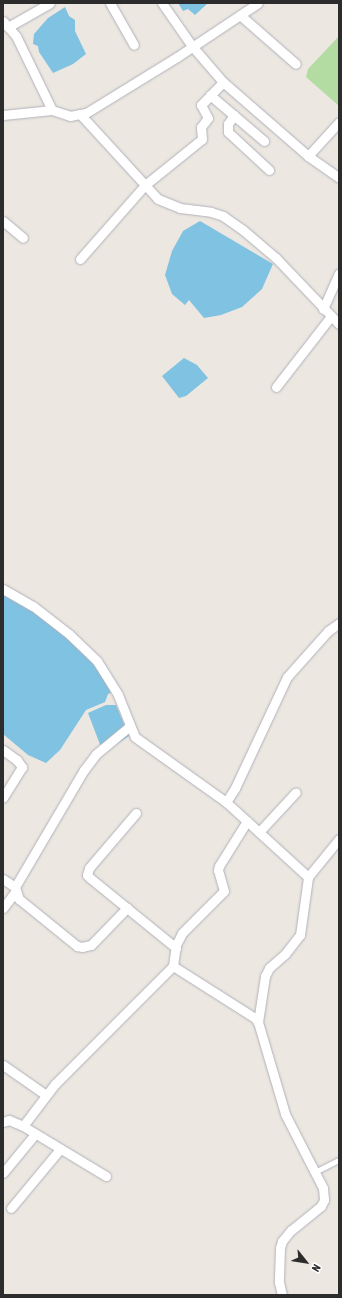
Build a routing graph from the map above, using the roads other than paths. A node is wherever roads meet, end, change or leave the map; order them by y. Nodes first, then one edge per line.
1 (50, 3) edge
2 (110, 3) edge
3 (162, 3) edge
4 (258, 3) edge
5 (240, 15) junction
6 (5, 24) edge
7 (134, 45) dead end
8 (192, 46) junction
9 (296, 64) dead end
10 (224, 82) junction
11 (210, 95) junction
12 (52, 110) junction
13 (80, 114) junction
14 (3, 115) edge
15 (234, 115) junction
16 (339, 122) edge
17 (264, 141) dead end
18 (308, 156) junction
19 (269, 170) dead end
20 (339, 178) edge
21 (145, 185) junction
22 (3, 221) edge
23 (24, 238) dead end
24 (80, 259) dead end
25 (339, 273) edge
26 (323, 308) junction
27 (331, 316) junction
28 (339, 324) edge
29 (276, 387) dead end
30 (3, 589) edge
31 (339, 623) edge
32 (130, 726) junction
33 (3, 750) edge
34 (296, 792) dead end
35 (3, 798) edge
36 (226, 802) junction
37 (136, 813) dead end
38 (247, 821) junction
39 (259, 832) junction
40 (339, 839) edge
41 (308, 877) junction
42 (3, 879) edge
43 (15, 889) junction
44 (3, 908) edge
45 (127, 908) junction
46 (176, 948) junction
47 (173, 966) junction
48 (258, 1022) junction
49 (3, 1064) edge
50 (46, 1095) junction
51 (3, 1122) edge
52 (22, 1126) junction
53 (35, 1134) junction
54 (60, 1148) junction
55 (339, 1160) edge
56 (315, 1172) junction
57 (3, 1173) edge
58 (106, 1176) dead end
59 (11, 1208) dead end
60 (282, 1295) edge

1 - 6 street
2 - 7 street
3 - 8 street
4 - 5 street
5 - 8 street
5 - 9 street
6 - 12 street
8 - 10 street
8 - 13 street
10 - 11 street
10 - 18 street
11 - 15 street
11 - 21 street
12 - 13 street
12 - 14 street
13 - 21 street
15 - 17 street
15 - 19 street
16 - 18 street
18 - 20 street
21 - 24 street
21 - 26 street
22 - 23 street
25 - 26 street
26 - 27 street
27 - 28 street
27 - 29 street
30 - 32 street
31 - 36 street
32 - 36 street
32 - 43 street
33 - 35 street
34 - 39 street
36 - 38 street
37 - 45 street
38 - 39 street
38 - 46 street
39 - 41 street
40 - 41 street
41 - 48 street
42 - 43 street
43 - 44 street
43 - 45 street
45 - 46 street
46 - 47 street
47 - 48 street
47 - 50 street
48 - 56 street
49 - 50 street
50 - 52 street
51 - 52 street
52 - 53 street
53 - 54 street
53 - 57 street
54 - 58 street
54 - 59 street
55 - 56 lane
56 - 60 street

